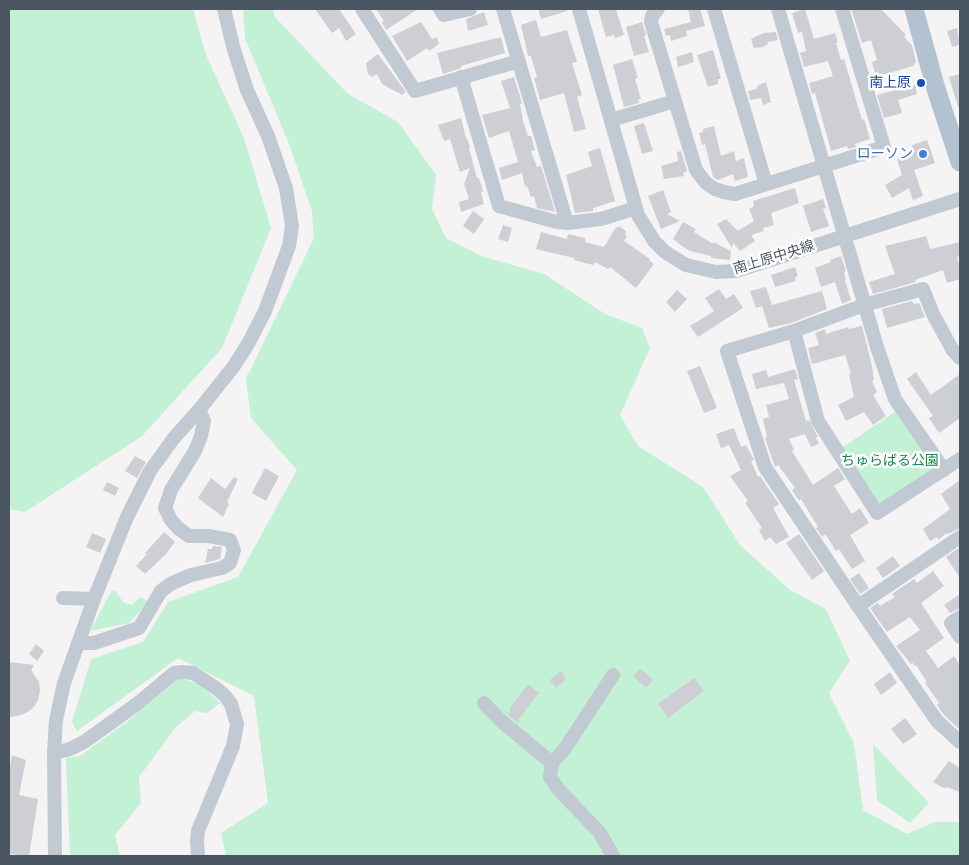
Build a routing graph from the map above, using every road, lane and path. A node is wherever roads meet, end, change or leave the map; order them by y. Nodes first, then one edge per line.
1 (224, 9) edge
2 (362, 9) edge
3 (440, 9) edge
4 (470, 9) edge
5 (504, 9) edge
6 (579, 9) edge
7 (658, 9) edge
8 (714, 9) edge
9 (778, 9) edge
10 (842, 9) edge
11 (914, 9) edge
12 (518, 61) junction
13 (461, 77) junction
14 (675, 101) junction
15 (610, 120) junction
16 (960, 162) edge
17 (824, 166) junction
18 (766, 184) junction
19 (960, 199) edge
20 (636, 208) junction
21 (567, 223) junction
22 (845, 236) junction
23 (864, 305) junction
24 (794, 331) junction
25 (960, 358) edge
26 (199, 410) junction
27 (960, 459) edge
28 (944, 470) junction
29 (960, 537) edge
30 (63, 598) dead end
31 (94, 599) junction
32 (858, 606) junction
33 (960, 617) edge
34 (960, 637) edge
35 (78, 643) junction
36 (613, 675) dead end
37 (484, 703) dead end
38 (960, 742) edge
39 (54, 753) junction
40 (552, 763) junction
41 (55, 856) edge
42 (198, 856) edge
43 (613, 856) edge

1 - 26 street
2 - 13 street
3 - 4 street
5 - 12 street
6 - 15 street, 南上原中央線
7 - 14 street
8 - 18 street
9 - 17 street
10 - 17 street
11 - 16 main road
12 - 13 street
12 - 21 street
13 - 21 street
14 - 15 street
14 - 18 street
15 - 20 street, 南上原中央線
17 - 18 street
17 - 22 street
19 - 22 street, 南上原中央線
20 - 21 street
20 - 22 street, 南上原中央線
22 - 23 street
23 - 24 street
23 - 25 street
23 - 28 street
24 - 28 street
24 - 32 street
26 - 31 street
26 - 35 street
27 - 28 street
29 - 32 street
30 - 31 street
31 - 35 street
32 - 38 street
33 - 34 street
35 - 39 street
36 - 40 street
37 - 40 street
39 - 41 street
39 - 42 street
40 - 43 street

